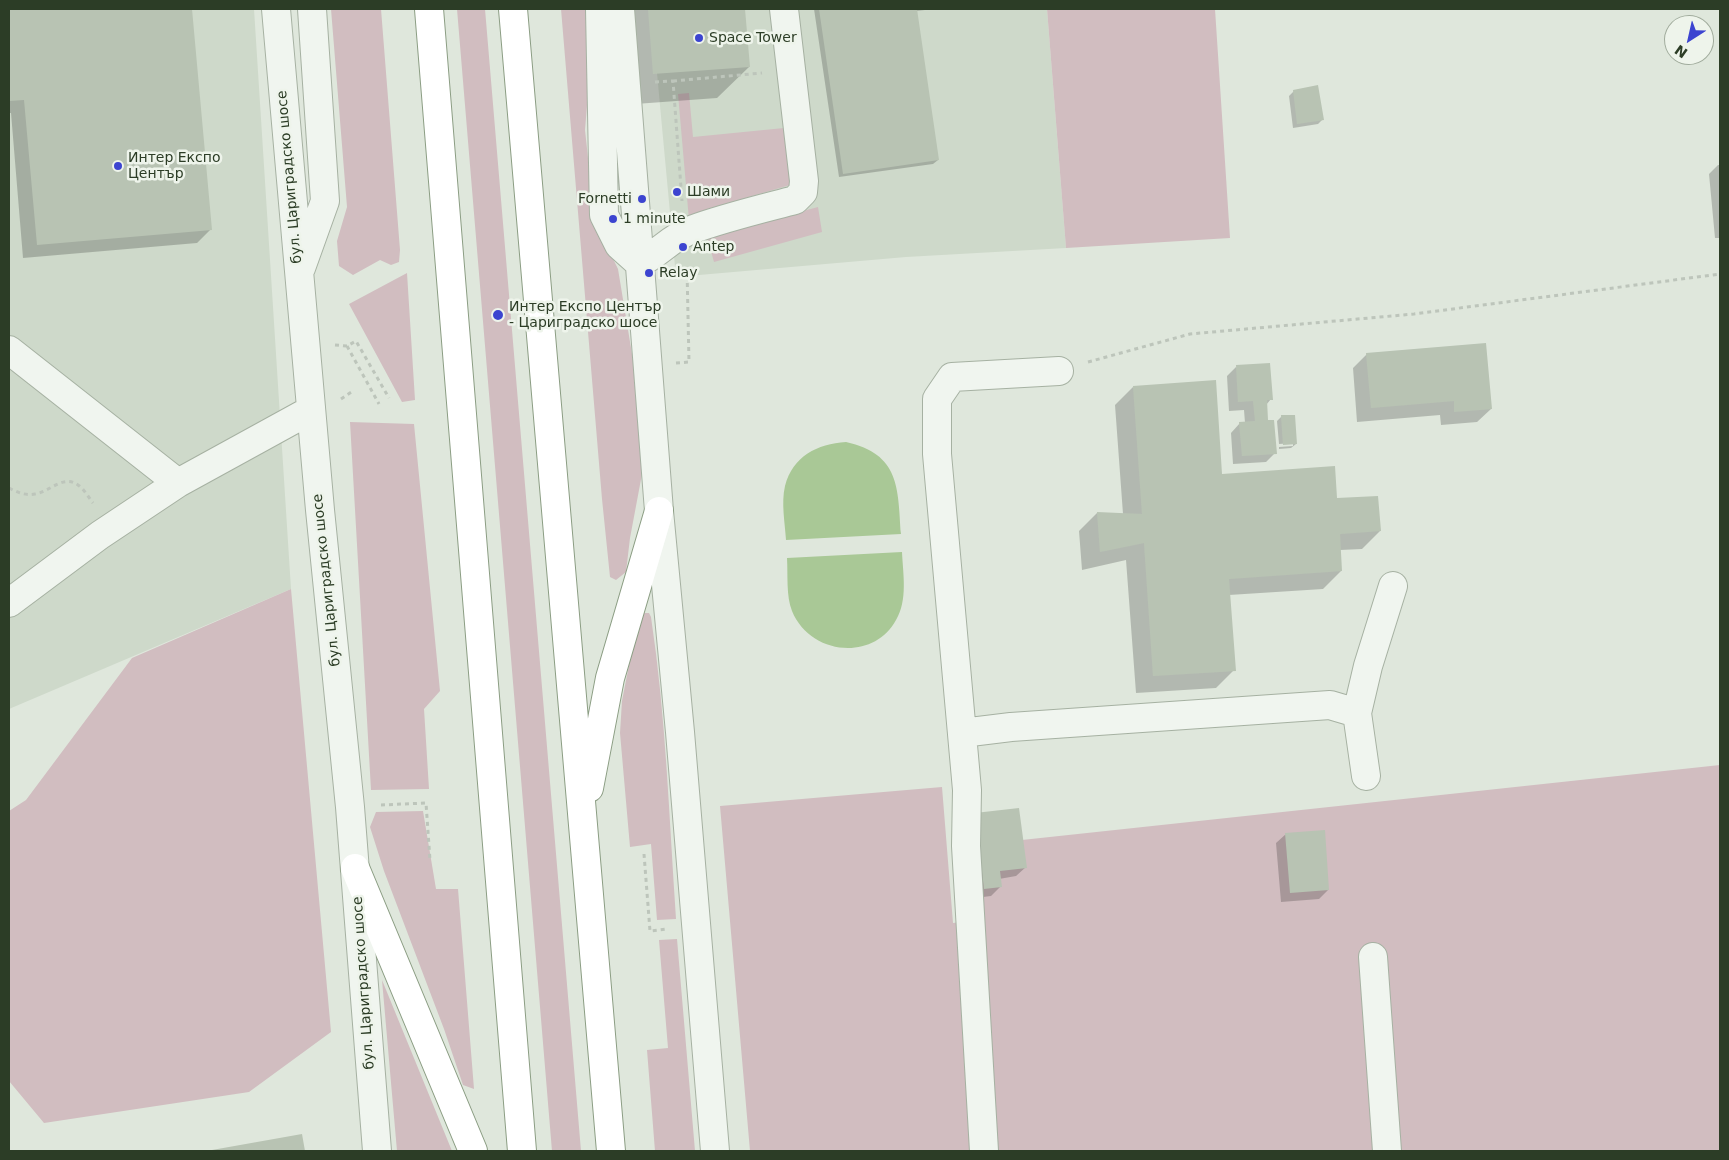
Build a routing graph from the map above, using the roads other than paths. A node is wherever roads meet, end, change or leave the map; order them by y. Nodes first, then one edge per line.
1 (276, 9) edge
2 (312, 9) edge
3 (429, 9) edge
4 (513, 9) edge
5 (600, 9) edge
6 (620, 9) edge
7 (784, 9) edge
8 (639, 263) junction
9 (299, 275) junction
10 (9, 350) edge
11 (1058, 371) road end
12 (311, 410) junction
13 (178, 483) junction
14 (659, 511) junction
15 (1393, 586) dead end
16 (9, 603) edge
17 (1358, 713) junction
18 (962, 733) junction
19 (1366, 776) dead end
20 (583, 819) junction
21 (355, 868) junction
22 (1373, 958) dead end
23 (377, 1151) edge
24 (473, 1151) edge
25 (522, 1151) edge
26 (611, 1151) edge
27 (715, 1151) edge
28 (984, 1151) edge
29 (1388, 1151) edge

1 - 9 street, бул. Цариградско шосе
2 - 9 street
3 - 25 highway
4 - 20 highway
5 - 8 street
6 - 8 street
7 - 8 street
8 - 14 street
9 - 12 street, бул. Цариградско шосе
10 - 13 street
11 - 18 street
12 - 13 street
12 - 21 street, бул. Цариградско шосе
13 - 16 street
14 - 20 highway
14 - 27 street
15 - 17 street
17 - 18 street
17 - 19 street
18 - 28 street
20 - 26 highway
21 - 23 street, бул. Цариградско шосе
21 - 24 highway
22 - 29 street

